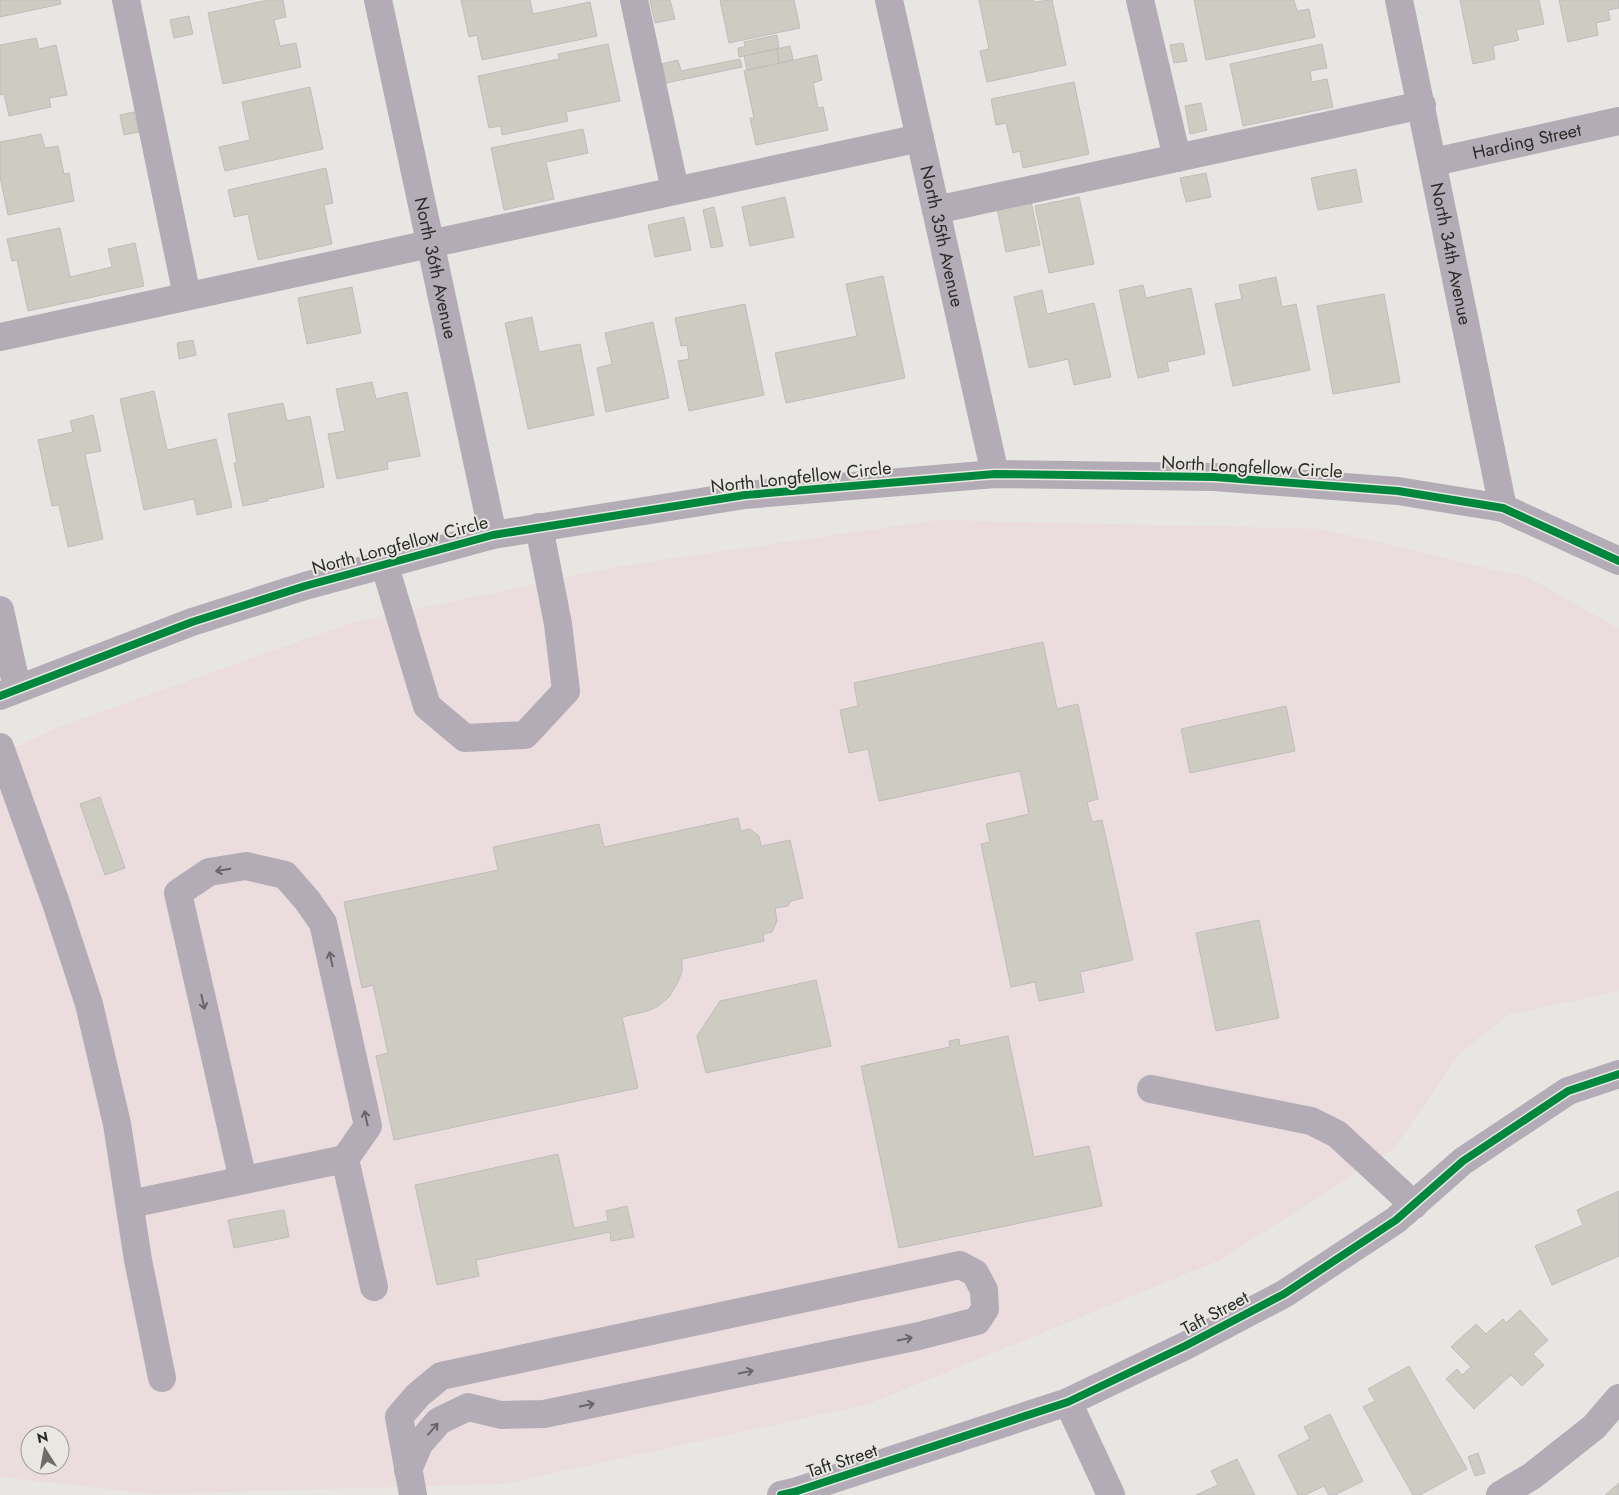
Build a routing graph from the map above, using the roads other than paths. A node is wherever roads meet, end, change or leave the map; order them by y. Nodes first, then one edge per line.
1 (126, 0) edge
2 (378, 0) edge
3 (634, 0) edge
4 (889, 0) edge
5 (1140, 0) edge
6 (1399, 0) edge
7 (1422, 105) junction
8 (1619, 121) edge
9 (920, 138) junction
10 (1176, 158) junction
11 (1434, 162) junction
12 (675, 190) junction
13 (936, 210) junction
14 (430, 244) junction
15 (187, 296) junction
16 (0, 337) edge
17 (995, 474) junction
18 (1503, 508) junction
19 (539, 527) junction
20 (493, 534) junction
21 (1619, 561) edge
22 (384, 563) junction
23 (0, 610) edge
24 (8, 692) edge
25 (0, 747) edge
26 (1619, 1074) edge
27 (1152, 1089) dead end
28 (345, 1159) junction
29 (243, 1180) junction
30 (130, 1204) junction
31 (1414, 1204) junction
32 (374, 1287) dead end
33 (162, 1378) dead end
34 (1619, 1398) edge
35 (1068, 1402) junction
36 (410, 1483) edge
37 (781, 1495) edge
38 (1111, 1495) edge
39 (1500, 1495) edge

1 - 15 street
2 - 14 street, North 36th Avenue
3 - 12 street
4 - 9 street, North 35th Avenue
5 - 10 street
6 - 7 street, North 34th Avenue
7 - 10 street
7 - 11 street, North 34th Avenue
8 - 11 street, Harding Street
9 - 12 street
9 - 13 street, North 35th Avenue
10 - 13 street
11 - 18 street, North 34th Avenue
12 - 14 street
13 - 17 street, North 35th Avenue
14 - 15 street
14 - 20 street, North 36th Avenue
15 - 16 street
17 - 18 street, North Longfellow Circle
17 - 19 street, North Longfellow Circle
18 - 21 street, North Longfellow Circle
19 - 20 street, North Longfellow Circle
19 - 22 street
20 - 22 street, North Longfellow Circle
22 - 24 street, North Longfellow Circle
23 - 24 street
25 - 30 street
26 - 31 street, Taft Street
27 - 31 street
28 - 29 street
28 -> 29 street
28 - 32 street
29 - 30 street
30 - 33 street
31 - 35 street, Taft Street
34 - 39 street
35 - 37 street, Taft Street
35 - 38 street
36 -> 36 street

